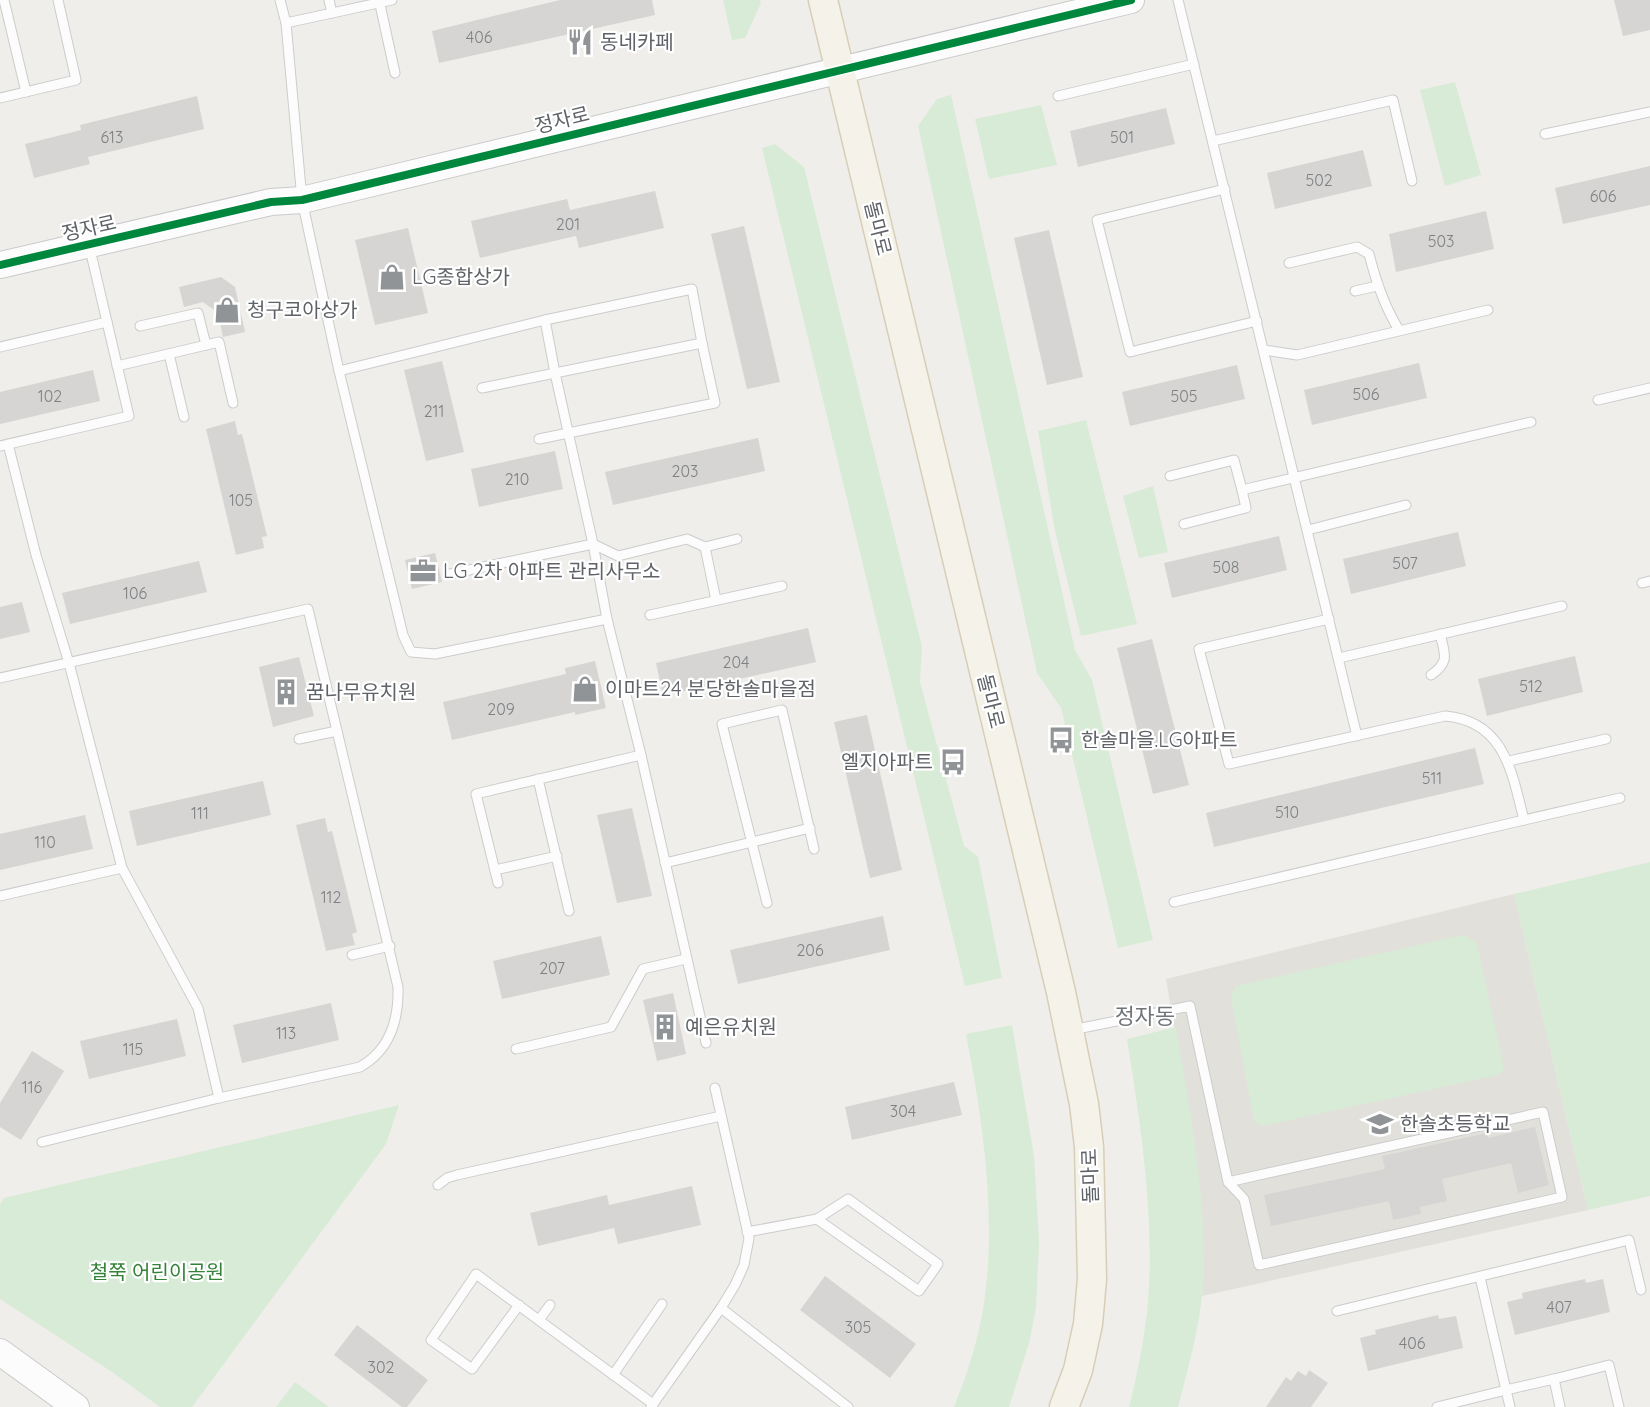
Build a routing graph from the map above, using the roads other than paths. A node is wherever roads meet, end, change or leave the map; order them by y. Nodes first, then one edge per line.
1 (4, 0) edge
2 (58, 0) edge
3 (280, 0) edge
4 (329, 0) edge
5 (393, 0) edge
6 (823, 0) edge
7 (1131, 0) edge
8 (1178, 0) edge
9 (379, 1) edge
10 (332, 13) junction
11 (286, 23) junction
12 (1194, 64) junction
13 (839, 69) junction
14 (395, 73) dead end
15 (26, 92) junction
16 (1058, 96) dead end
17 (0, 98) edge
18 (1650, 112) edge
19 (1545, 135) dead end
20 (1213, 141) junction
21 (1412, 181) dead end
22 (1225, 189) junction
23 (302, 200) junction
24 (89, 245) junction
25 (1289, 263) dead end
26 (0, 265) edge
27 (1377, 286) junction
28 (1355, 291) dead end
29 (1488, 310) dead end
30 (545, 320) junction
31 (1257, 321) junction
32 (107, 322) junction
33 (140, 326) dead end
34 (1399, 330) junction
35 (702, 343) junction
36 (206, 345) junction
37 (0, 347) edge
38 (1264, 350) junction
39 (169, 354) junction
40 (117, 366) junction
41 (339, 371) junction
42 (555, 374) junction
43 (482, 388) dead end
44 (1650, 388) edge
45 (1598, 400) dead end
46 (233, 404) dead end
47 (184, 417) dead end
48 (1531, 422) dead end
49 (568, 432) junction
50 (539, 439) dead end
51 (4, 445) edge
52 (1170, 476) dead end
53 (1295, 478) junction
54 (1242, 490) junction
55 (1406, 505) dead end
56 (1184, 524) dead end
57 (1308, 530) junction
58 (737, 539) dead end
59 (593, 544) junction
60 (705, 547) junction
61 (450, 574) dead end
62 (782, 586) dead end
63 (716, 600) junction
64 (1562, 606) dead end
65 (650, 615) dead end
66 (607, 619) junction
67 (1329, 619) junction
68 (1440, 634) junction
69 (1339, 658) junction
70 (69, 663) junction
71 (1431, 675) dead end
72 (0, 678) edge
73 (337, 731) junction
74 (1358, 736) junction
75 (299, 739) dead end
76 (1606, 739) dead end
77 (640, 755) junction
78 (1509, 762) junction
79 (538, 779) junction
80 (1620, 798) dead end
81 (1524, 820) junction
82 (810, 828) junction
83 (751, 842) junction
84 (814, 849) dead end
85 (557, 856) junction
86 (664, 863) junction
87 (122, 868) junction
88 (495, 870) junction
89 (498, 883) dead end
90 (0, 896) edge
91 (1174, 902) dead end
92 (767, 903) dead end
93 (569, 912) dead end
94 (390, 946) junction
95 (352, 955) dead end
96 (686, 959) junction
97 (1069, 1030) junction
98 (706, 1043) dead end
99 (516, 1049) dead end
100 (715, 1088) dead end
101 (219, 1098) junction
102 (722, 1116) junction
103 (42, 1142) dead end
104 (1228, 1182) junction
105 (438, 1185) dead end
106 (817, 1220) junction
107 (747, 1232) junction
108 (1480, 1277) junction
109 (1641, 1290) dead end
110 (919, 1291) junction
111 (926, 1301) dead end
112 (662, 1304) dead end
113 (519, 1305) junction
114 (550, 1305) dead end
115 (721, 1308) junction
116 (1337, 1311) dead end
117 (539, 1320) junction
118 (0, 1352) edge
119 (613, 1375) junction
120 (1554, 1379) junction
121 (1506, 1390) junction
122 (652, 1405) edge
123 (76, 1407) edge
124 (848, 1407) edge
125 (1064, 1407) edge
126 (1437, 1407) edge
127 (1510, 1407) edge
128 (1560, 1407) edge
129 (1619, 1407) edge

1 - 15 lane
2 - 15 lane
3 - 11 lane
4 - 10 lane
5 - 9 lane
6 - 13 main road, 돌마로
7 - 13 street, 정자로
8 - 12 lane
9 - 10 lane
9 - 14 lane
10 - 11 lane
11 - 23 lane
12 - 16 lane
12 - 20 lane
13 - 23 street, 정자로
13 - 97 main road, 돌마로
15 - 17 lane
18 - 19 lane
20 - 21 lane
20 - 22 lane
22 - 31 lane
22 - 31 lane
23 - 24 street, 정자로
23 - 41 lane
24 - 26 street, 정자로
24 - 32 lane
25 - 27 lane
27 - 28 lane
27 - 34 lane
29 - 34 lane
30 - 35 lane
30 - 41 lane
30 - 42 lane
31 - 38 lane
32 - 37 lane
32 - 40 lane
33 - 36 lane
34 - 38 lane
35 - 42 lane
35 - 49 lane
36 - 39 lane
36 - 46 lane
38 - 53 lane
39 - 40 lane
39 - 47 lane
40 - 51 lane
41 - 66 lane
42 - 43 lane
42 - 49 lane
44 - 45 lane
48 - 53 lane
49 - 50 lane
49 - 59 lane
51 - 70 lane
52 - 54 lane
53 - 54 lane
53 - 57 lane
54 - 56 lane
55 - 57 lane
57 - 67 lane
58 - 60 lane
59 - 60 lane
59 - 61 lane
59 - 66 lane
60 - 63 lane
62 - 63 lane
63 - 65 lane
64 - 68 lane
66 - 77 lane
67 - 69 lane
67 - 74 lane
68 - 69 lane
68 - 71 lane
69 - 74 lane
70 - 72 lane
70 - 73 lane
70 - 87 lane
73 - 75 lane
73 - 94 lane
74 - 78 lane
76 - 78 lane
77 - 79 lane
77 - 86 lane
78 - 81 lane
79 - 85 lane
79 - 88 lane
80 - 81 lane
81 - 91 lane
82 - 83 lane
82 - 83 lane
82 - 84 lane
83 - 86 lane
83 - 92 lane
85 - 88 lane
85 - 93 lane
86 - 96 lane
87 - 90 lane
87 - 101 lane
88 - 89 lane
94 - 95 lane
94 - 101 lane
96 - 98 lane
96 - 99 lane
97 - 104 lane
97 - 125 main road, 돌마로
100 - 102 lane
101 - 103 lane
102 - 105 lane
102 - 107 lane
104 - 104 lane
106 - 107 lane
106 - 110 lane
106 - 110 lane
107 - 115 lane
108 - 109 lane
108 - 116 lane
108 - 121 lane
110 - 111 lane
112 - 119 lane
113 - 113 lane
113 - 117 lane
114 - 117 lane
115 - 122 lane
115 - 124 lane
117 - 119 lane
118 - 123 street
119 - 122 lane
120 - 121 lane
120 - 128 lane
120 - 129 lane
121 - 126 lane
121 - 127 lane

